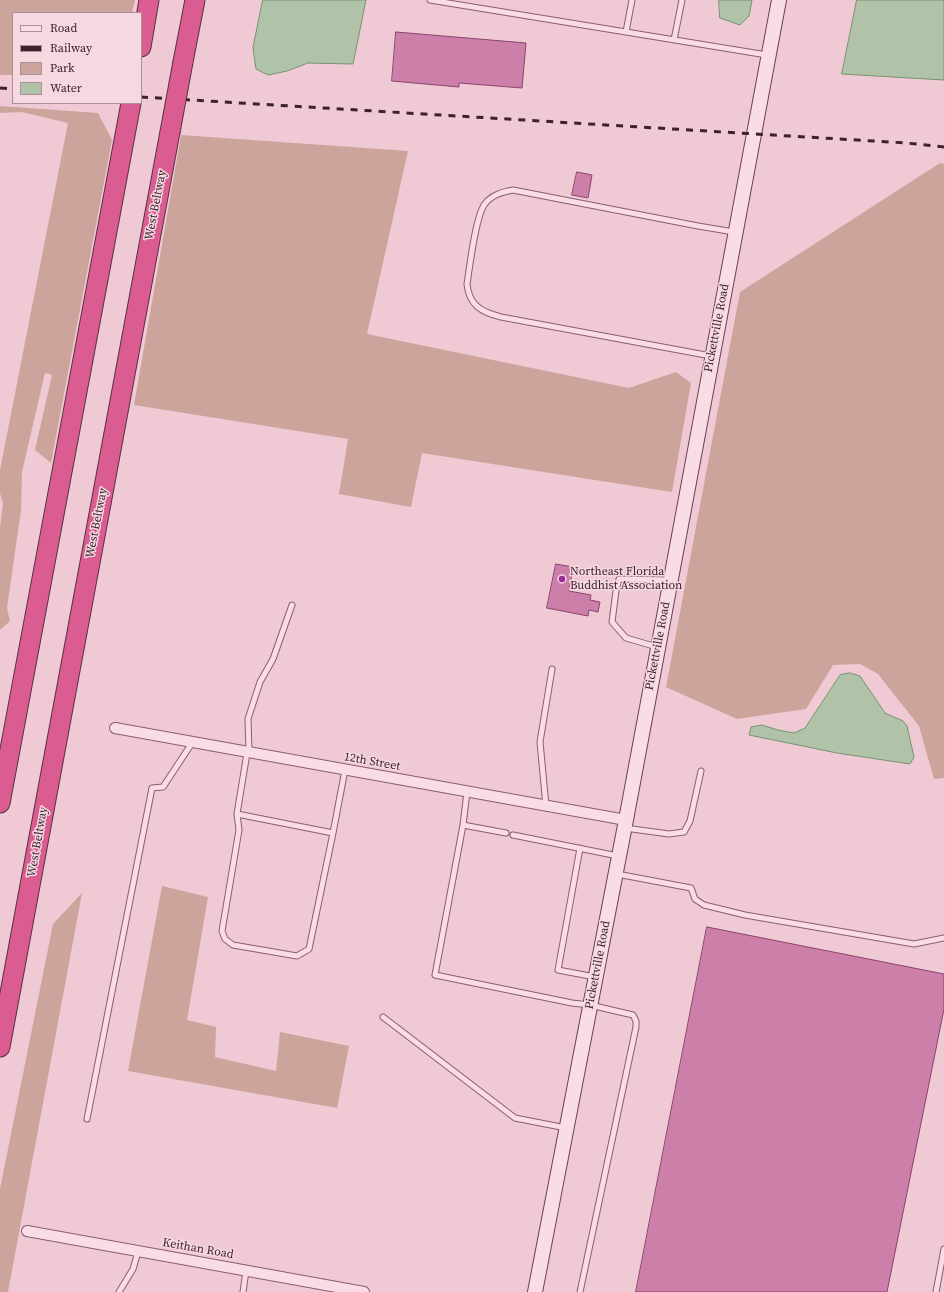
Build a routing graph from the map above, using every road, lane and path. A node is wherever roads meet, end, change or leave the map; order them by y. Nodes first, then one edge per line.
1 (149, 0) edge
2 (195, 0) edge
3 (430, 0) edge
4 (632, 0) edge
5 (682, 0) edge
6 (779, 0) edge
7 (626, 32) junction
8 (674, 40) junction
9 (142, 41) edge
10 (768, 55) junction
11 (131, 104) edge
12 (735, 232) junction
13 (712, 356) junction
14 (670, 580) junction
15 (292, 605) dead end
16 (658, 647) junction
17 (552, 669) dead end
18 (115, 728) dead end
19 (192, 743) junction
20 (248, 753) junction
21 (345, 770) junction
22 (701, 771) dead end
23 (467, 792) junction
24 (0, 803) edge
25 (546, 807) junction
26 (237, 814) junction
27 (625, 824) junction
28 (463, 825) junction
29 (333, 834) junction
30 (506, 834) dead end
31 (513, 835) dead end
32 (580, 848) junction
33 (619, 856) junction
34 (616, 873) junction
35 (944, 938) edge
36 (596, 977) junction
37 (590, 1005) junction
38 (384, 1017) dead end
39 (0, 1047) edge
40 (87, 1119) dead end
41 (567, 1128) junction
42 (27, 1231) dead end
43 (944, 1249) edge
44 (138, 1252) junction
45 (246, 1271) junction
46 (119, 1292) edge
47 (243, 1292) edge
48 (364, 1292) edge
49 (535, 1292) edge
50 (580, 1292) edge
51 (936, 1292) edge

1 - 9 highway
2 - 39 highway, West Beltway, bridge
3 - 7 lane
4 - 7 lane
5 - 8 lane
6 - 10 street, Pickettville Road
7 - 8 lane
8 - 10 lane
10 - 12 street, Pickettville Road
11 - 24 highway
12 - 13 street, Pickettville Road
12 - 13 lane
13 - 14 street, Pickettville Road
14 - 16 street, Pickettville Road
14 - 16 lane
15 - 20 lane
16 - 27 street, Pickettville Road
17 - 25 lane
18 - 19 street, 12th Street
19 - 20 street, 12th Street
19 - 40 lane
20 - 21 street, 12th Street
20 - 26 lane
21 - 23 street, 12th Street
21 - 29 lane
22 - 27 lane
23 - 25 street, 12th Street
23 - 28 lane
25 - 27 street, 12th Street
26 - 29 lane
26 - 29 lane
27 - 33 street, Pickettville Road
28 - 30 lane
28 - 37 lane
31 - 32 lane
32 - 33 lane
32 - 36 lane
33 - 34 street, Pickettville Road
34 - 35 lane
34 - 36 street, Pickettville Road
36 - 37 street, Pickettville Road
37 - 41 street, Pickettville Road
37 - 50 lane
38 - 41 lane
41 - 49 street, Pickettville Road
42 - 44 street, Keithan Road
43 - 51 lane
44 - 45 street, Keithan Road
44 - 46 lane
45 - 47 lane
45 - 48 street, Keithan Road

